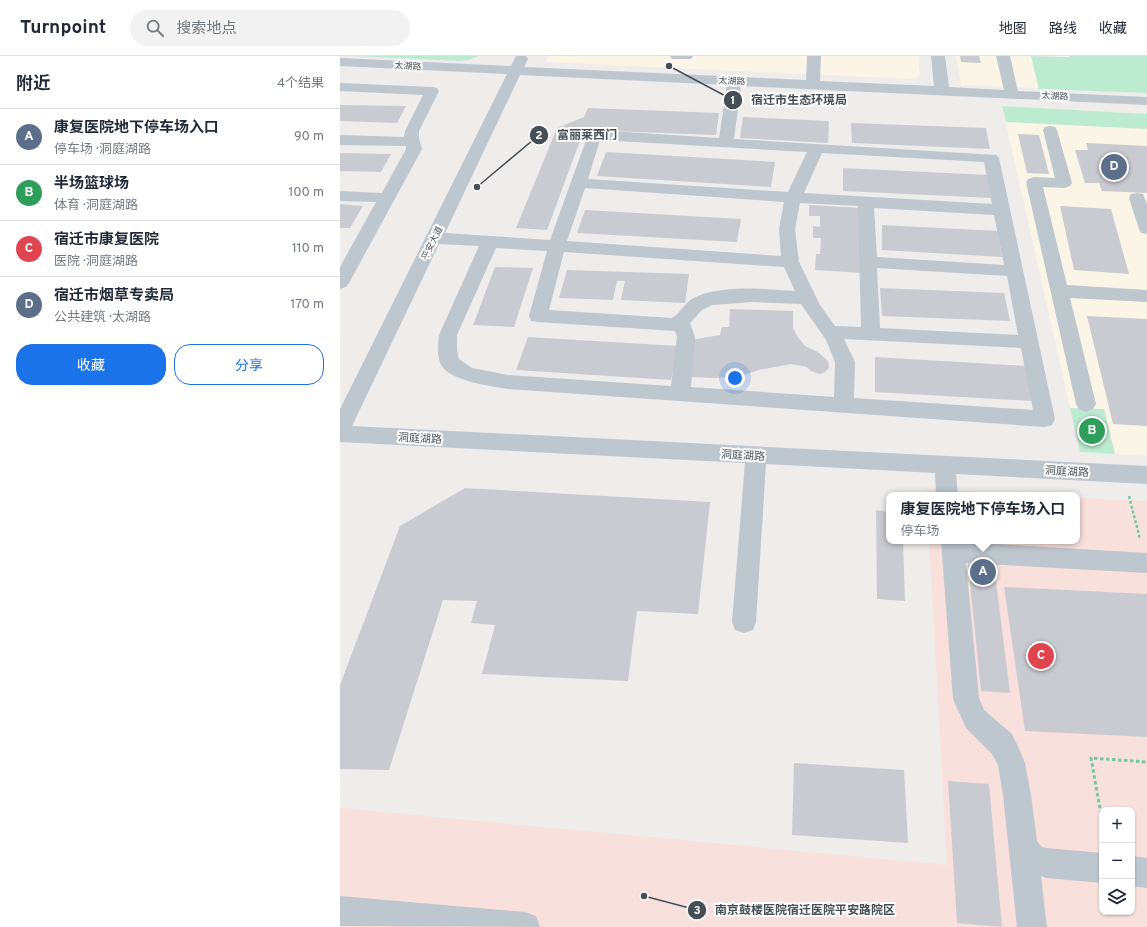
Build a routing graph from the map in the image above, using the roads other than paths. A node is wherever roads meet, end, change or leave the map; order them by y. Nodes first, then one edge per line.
1 (677, 56) edge
2 (686, 56) edge
3 (814, 56) edge
4 (938, 56) edge
5 (1003, 56) edge
6 (340, 62) edge
7 (519, 63) edge
8 (735, 81) junction
9 (813, 85) junction
10 (340, 87) edge
11 (942, 91) junction
12 (1012, 94) junction
13 (1147, 101) edge
14 (1050, 130) dead end
15 (340, 140) edge
16 (413, 142) junction
17 (726, 143) junction
18 (817, 148) junction
19 (579, 183) junction
20 (340, 196) edge
21 (794, 197) junction
22 (388, 198) junction
23 (1137, 198) dead end
24 (866, 202) junction
25 (1002, 210) junction
26 (1147, 229) edge
27 (435, 238) junction
28 (490, 242) junction
29 (557, 245) junction
30 (348, 252) edge
31 (790, 262) junction
32 (868, 262) junction
33 (1014, 271) junction
34 (340, 284) edge
35 (1060, 290) junction
36 (1147, 296) edge
37 (807, 298) junction
38 (681, 323) junction
39 (830, 332) junction
40 (871, 334) junction
41 (1029, 342) junction
42 (680, 394) junction
43 (1086, 404) dead end
44 (844, 405) junction
45 (340, 430) edge
46 (340, 434) edge
47 (756, 455) junction
48 (944, 465) junction
49 (1147, 475) edge
50 (947, 492) edge
51 (952, 547) edge
52 (1147, 563) edge
53 (744, 622) dead end
54 (1024, 847) junction
55 (1099, 868) edge
56 (1135, 871) edge
57 (1147, 873) edge
58 (340, 911) edge
59 (525, 927) edge
60 (1032, 927) edge

1 - 2 street
3 - 9 street
4 - 11 street
5 - 12 street
6 - 7 street, 太湖路
7 - 8 street, 太湖路
7 - 27 street, 平安大道
8 - 9 street, 太湖路
8 - 17 street
9 - 11 street, 太湖路
10 - 16 street
11 - 12 street, 太湖路
12 - 13 street, 太湖路
14 - 35 street
15 - 16 street
16 - 22 street
17 - 18 street
17 - 19 street
18 - 21 street
18 - 25 street
19 - 21 street
19 - 29 street
20 - 22 street
21 - 24 street
21 - 31 street
22 - 30 street
23 - 26 street
24 - 25 street
24 - 32 street
25 - 33 street
27 - 28 street
27 - 45 street, 平安大道
28 - 29 street
28 - 42 street
29 - 31 street
29 - 38 street
30 - 34 street
31 - 37 street
32 - 33 street
32 - 40 street
33 - 41 street
35 - 36 street
35 - 43 street
37 - 38 street
37 - 39 street
38 - 42 street
39 - 40 street
39 - 44 street
40 - 41 street
41 - 44 street
42 - 44 street
46 - 47 street, 洞庭湖路
47 - 48 street, 洞庭湖路
47 - 53 street
48 - 49 street, 洞庭湖路
48 - 50 street
51 - 52 street
51 - 54 street
54 - 55 street
54 - 60 street
56 - 57 street
58 - 59 street

